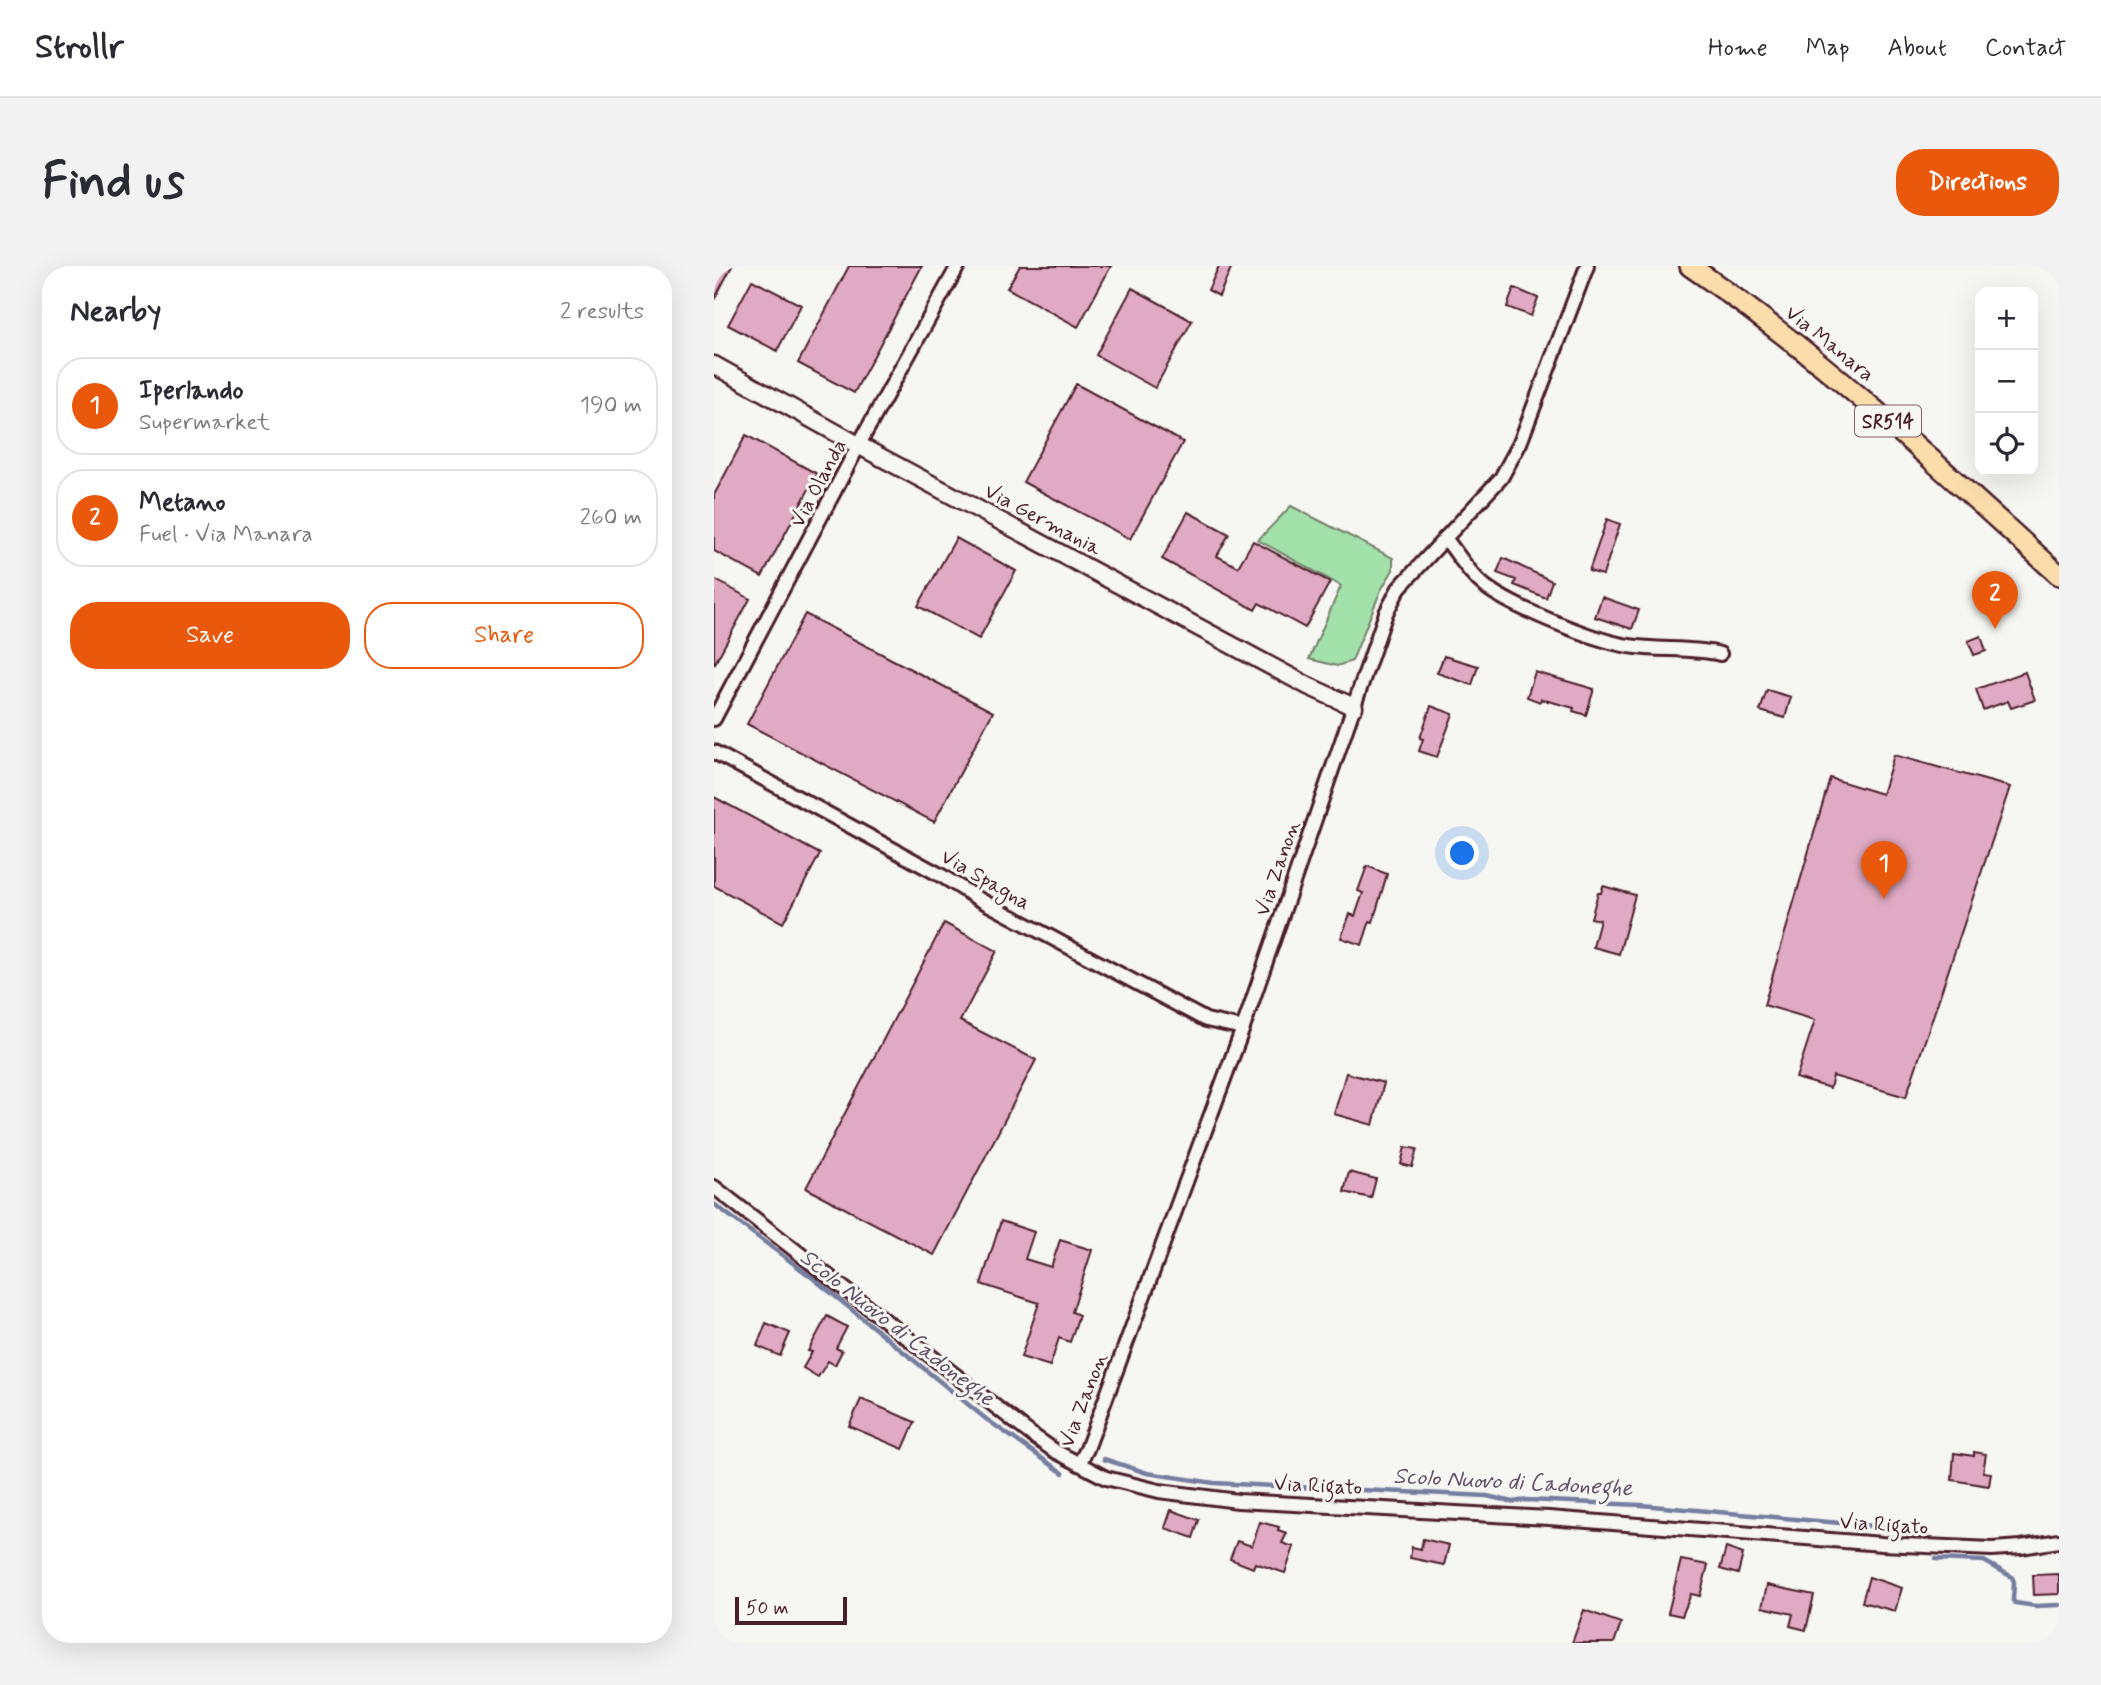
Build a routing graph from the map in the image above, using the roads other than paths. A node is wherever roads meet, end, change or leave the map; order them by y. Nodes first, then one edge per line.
1 (958, 266) edge
2 (1587, 266) edge
3 (1595, 266) edge
4 (1675, 266) edge
5 (1690, 266) edge
6 (1707, 278) junction
7 (1567, 318) junction
8 (714, 365) edge
9 (860, 446) junction
10 (1445, 538) junction
11 (2059, 575) edge
12 (1720, 654) dead end
13 (1354, 706) junction
14 (714, 719) edge
15 (714, 752) edge
16 (1243, 1028) junction
17 (714, 1187) edge
18 (1079, 1464) junction
19 (2059, 1541) edge

1 - 9 street, Via Olanda
2 - 7 street, Via Zanon
3 - 7 street, Via Zanon
4 - 6 street
5 - 6 main road, Via Manara / SR514
6 - 11 main road, Via Manara / SR514
7 - 10 street, Via Zanon
8 - 9 street, Via Germania
9 - 13 street, Via Germania
9 - 14 street, Via Olanda
10 - 12 street
10 - 13 street, Via Zanon
13 - 16 street, Via Zanon
15 - 16 street, Via Spagna
16 - 18 street, Via Zanon
17 - 18 street, Via Rigato
18 - 19 street, Via Rigato

